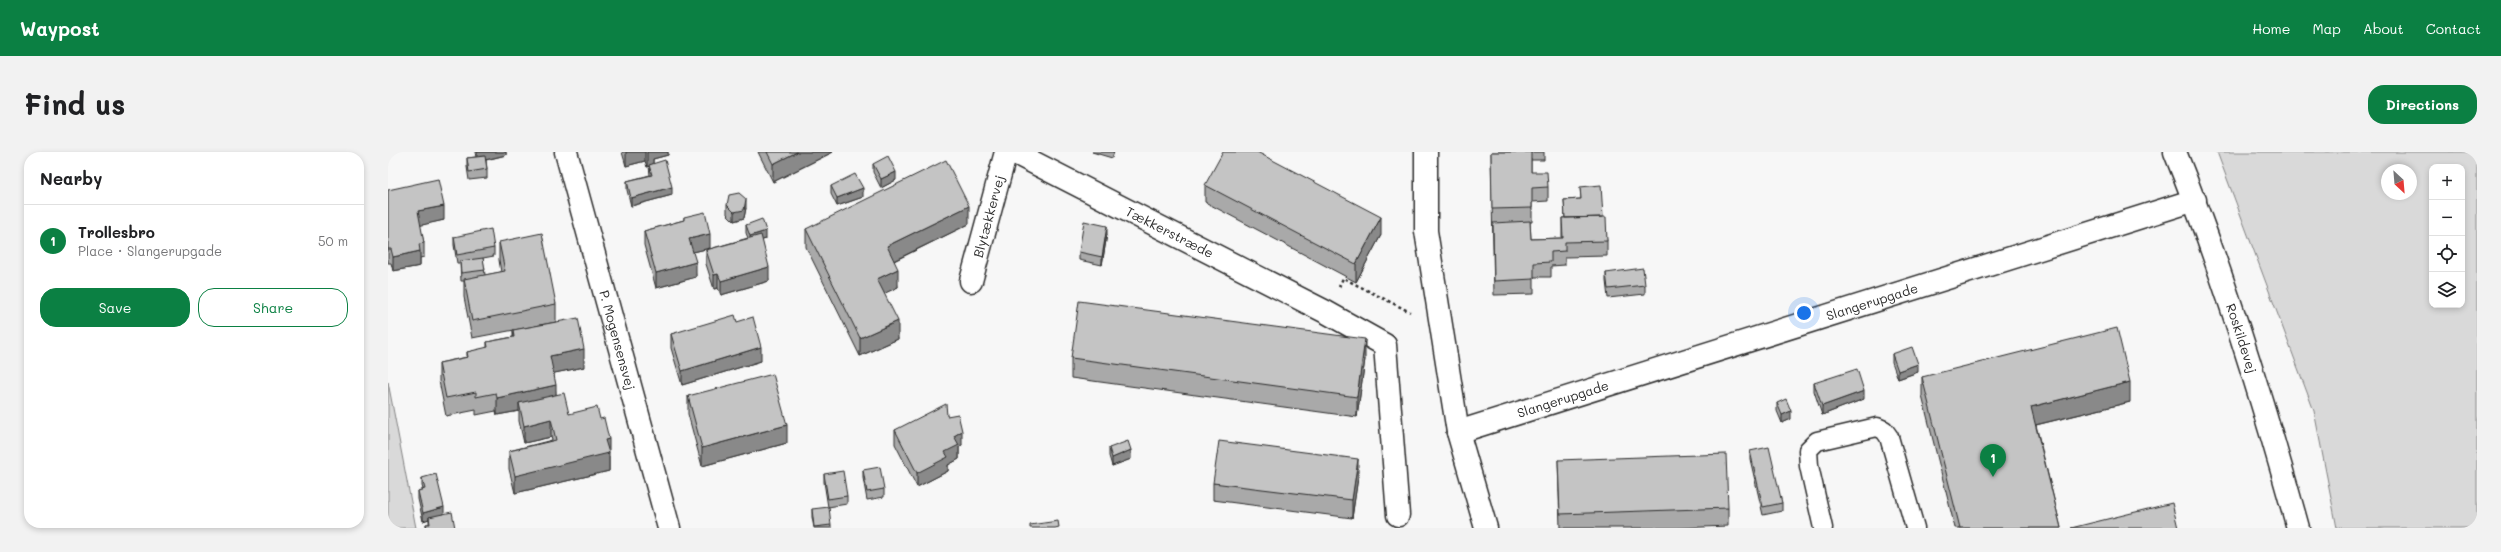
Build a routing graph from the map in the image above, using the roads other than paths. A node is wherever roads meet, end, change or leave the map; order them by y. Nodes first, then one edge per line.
1 (566, 152) edge
2 (1006, 152) edge
3 (1013, 152) edge
4 (1426, 152) edge
5 (2176, 152) edge
6 (2194, 200) junction
7 (971, 281) dead end
8 (1458, 432) junction
9 (1398, 515) dead end
10 (669, 528) edge
11 (1486, 528) edge
12 (1823, 528) edge
13 (1915, 528) edge
14 (2298, 528) edge

1 - 10 street, P. Mogensensvej
2 - 7 street, Blytækkervej
3 - 9 street, Tækkerstræde
4 - 8 street
5 - 6 street, Roskildevej
6 - 8 street, Slangerupgade
6 - 14 street, Roskildevej
8 - 11 street
12 - 13 lane

